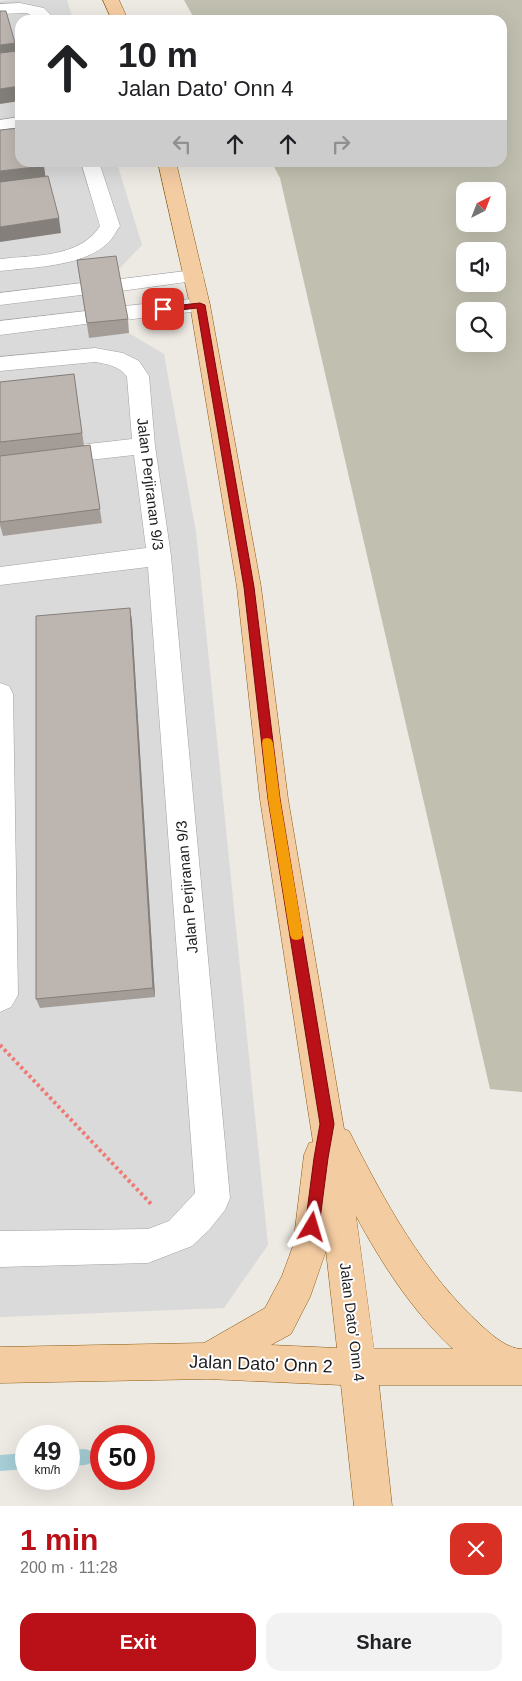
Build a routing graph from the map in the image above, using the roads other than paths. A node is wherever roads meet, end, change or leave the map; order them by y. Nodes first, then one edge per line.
1 (111, 0) edge
2 (0, 9) edge
3 (43, 15) edge
4 (118, 15) edge
5 (15, 122) edge
6 (0, 124) edge
7 (92, 167) edge
8 (168, 167) edge
9 (0, 265) edge
10 (194, 276) junction
11 (121, 285) edge
12 (82, 289) edge
13 (0, 299) edge
14 (200, 305) junction
15 (125, 313) edge
16 (86, 318) edge
17 (0, 328) edge
18 (0, 364) edge
19 (144, 446) junction
20 (0, 462) edge
21 (159, 556) junction
22 (0, 576) edge
23 (0, 694) edge
24 (0, 997) edge
25 (327, 1124) junction
26 (0, 1249) edge
27 (208, 1361) junction
28 (0, 1365) edge
29 (358, 1367) junction
30 (517, 1367) edge
31 (373, 1506) edge

1 - 4 main road
2 - 3 street
5 - 6 street
7 - 9 street
8 - 10 main road, Jalan Dato' Onn 4
10 - 11 street
10 - 14 main road, Jalan Dato' Onn 4
12 - 13 street
14 - 15 street
14 - 25 main road, Jalan Dato' Onn 4
16 - 17 street
18 - 19 street, Jalan Perjiranan 9/3
19 - 20 street
19 - 21 street, Jalan Perjiranan 9/3
21 - 22 street
21 - 26 street, Jalan Perjiranan 9/3
23 - 24 street
25 - 27 main road
25 - 29 main road, Jalan Dato' Onn 4
25 - 30 main road
27 - 28 main road, Jalan Dato' Onn 2
27 - 29 main road, Jalan Dato' Onn 2
29 - 30 main road, Jalan Dato' Onn 2
29 - 31 main road, Jalan Dato' Onn 4

